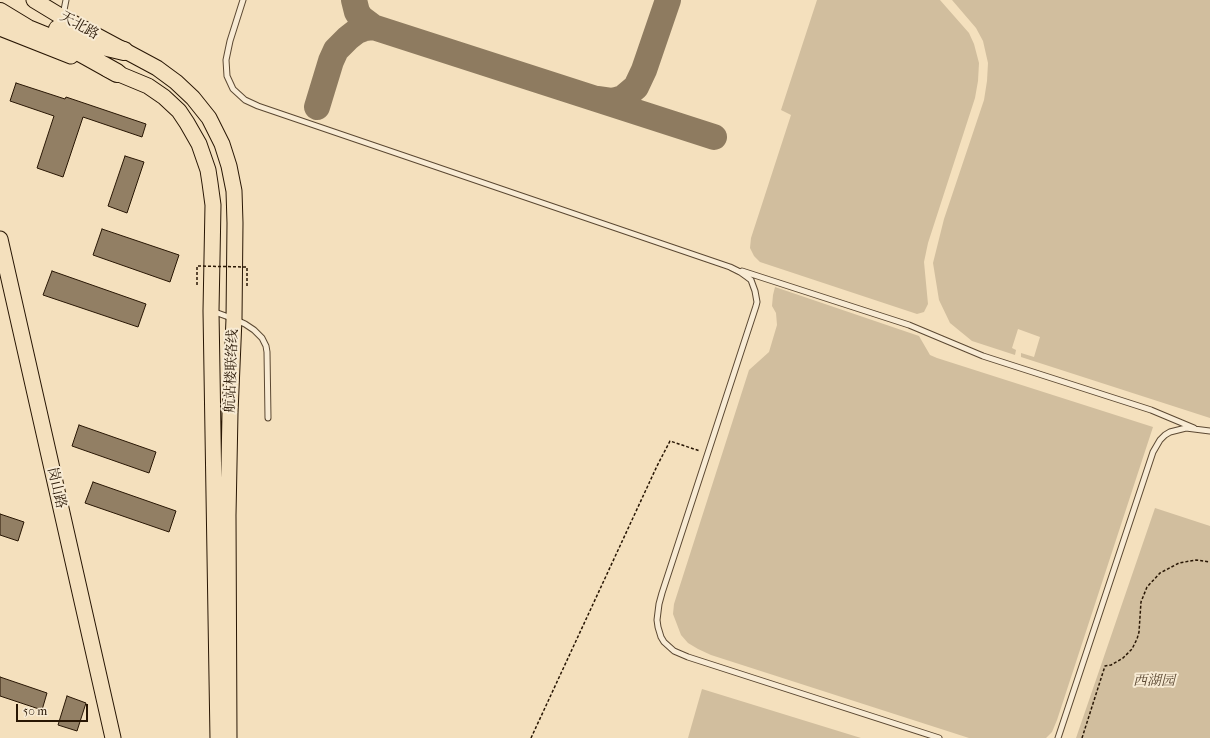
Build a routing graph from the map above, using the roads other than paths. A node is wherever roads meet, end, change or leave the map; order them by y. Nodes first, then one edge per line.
1 (4, 0) edge
2 (34, 0) edge
3 (66, 0) edge
4 (243, 0) edge
5 (0, 12) edge
6 (62, 17) junction
7 (29, 24) junction
8 (0, 28) edge
9 (124, 51) junction
10 (117, 73) junction
11 (0, 239) edge
12 (730, 267) junction
13 (211, 311) junction
14 (234, 319) junction
15 (268, 418) dead end
16 (1194, 428) junction
17 (1210, 431) edge
18 (113, 738) edge
19 (218, 738) edge
20 (229, 738) edge
21 (939, 738) edge
22 (1058, 738) edge

1 - 7 highway
2 - 6 main road, 天北路
3 - 6 lane
4 - 12 lane
5 - 7 highway
6 - 9 main road, 天北路
7 - 9 highway
7 - 10 highway
8 - 10 main road, 航站楼联络线
9 - 14 main road, 航站楼联络线
10 - 13 main road, 航站楼联络线
11 - 18 main road, 岗山路
12 - 16 lane
12 - 21 lane
13 - 14 lane
13 - 19 main road, 航站楼联络线
14 - 15 lane
14 - 20 main road, 航站楼联络线
16 - 17 lane
16 - 22 lane

